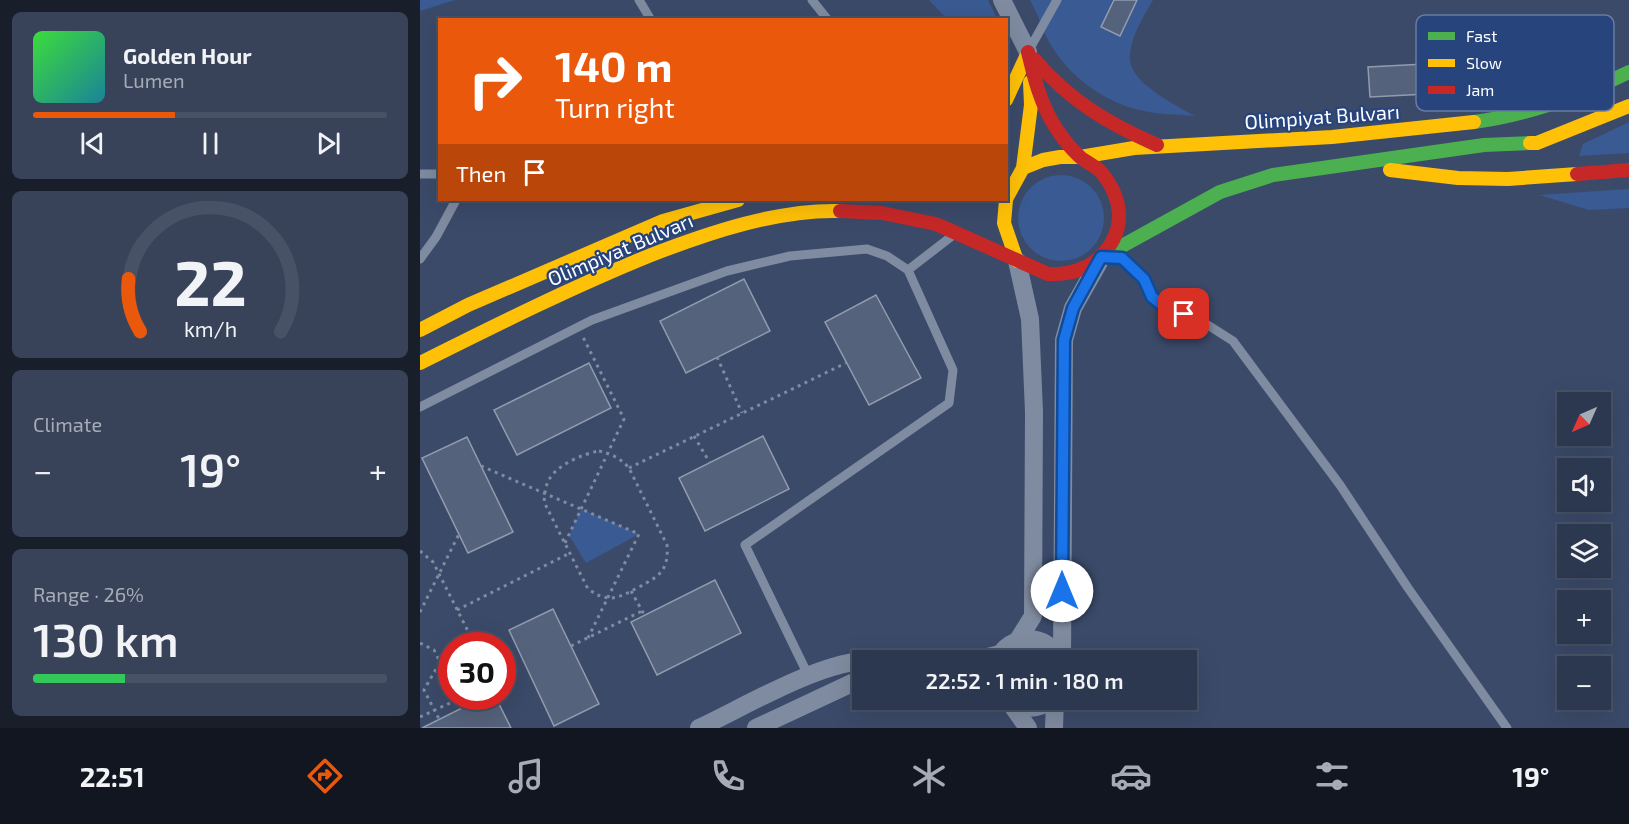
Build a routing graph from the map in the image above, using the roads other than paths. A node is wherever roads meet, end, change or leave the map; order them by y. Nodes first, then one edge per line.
1 (639, 0) edge
2 (812, 0) edge
3 (1002, 0) edge
4 (1057, 0) edge
5 (650, 18) edge
6 (826, 18) edge
7 (1028, 52) junction
8 (1629, 72) edge
9 (1614, 80) edge
10 (1008, 94) edge
11 (1629, 106) edge
12 (1530, 111) edge
13 (1440, 127) junction
14 (1563, 133) junction
15 (1484, 145) junction
16 (1159, 146) junction
17 (1080, 157) junction
18 (1524, 158) dead end
19 (1545, 164) dead end
20 (1349, 165) junction
21 (1008, 166) edge
22 (1023, 168) junction
23 (1629, 170) edge
24 (420, 174) edge
25 (438, 174) edge
26 (1577, 174) junction
27 (1008, 195) edge
28 (455, 201) edge
29 (734, 201) edge
30 (1006, 201) edge
31 (957, 233) junction
32 (1101, 257) junction
33 (420, 259) edge
34 (1017, 261) junction
35 (908, 270) junction
36 (420, 330) edge
37 (420, 363) edge
38 (420, 407) edge
39 (1018, 640) junction
40 (1003, 650) edge
41 (1054, 650) edge
42 (1061, 650) edge
43 (852, 662) edge
44 (809, 677) junction
45 (852, 683) edge
46 (1015, 710) edge
47 (1054, 710) edge
48 (699, 728) edge
49 (756, 728) edge
50 (1028, 728) edge
51 (1054, 728) edge
52 (1507, 728) edge

1 - 5 lane
2 - 6 lane
3 - 7 street
4 - 7 lane
7 - 10 main road
7 - 16 main road
7 - 17 main road
7 - 22 main road
8 - 9 main road, Olimpiyat Bulvarı
11 - 14 main road
12 - 13 main road, Olimpiyat Bulvarı
13 - 15 main road
13 - 16 main road, Olimpiyat Bulvarı
14 - 15 main road
14 - 26 main road
15 - 18 main road
15 - 20 main road
16 - 17 main road, Olimpiyat Bulvarı
17 - 22 main road
17 - 32 main road
19 - 26 main road
20 - 26 main road
20 - 32 main road
21 - 22 main road
22 - 27 main road
23 - 26 main road
24 - 25 lane
28 - 33 lane
29 - 36 main road, Olimpiyat Bulvarı
30 - 34 main road
31 - 34 main road, Olimpiyat Bulvarı
31 - 35 lane
31 - 37 main road, Olimpiyat Bulvarı
32 - 34 main road
32 - 42 street
32 - 52 lane
34 - 39 street
35 - 38 lane
35 - 44 lane
39 - 40 street
39 - 41 street
43 - 44 street
44 - 48 street
45 - 49 street
46 - 50 street
47 - 51 street

